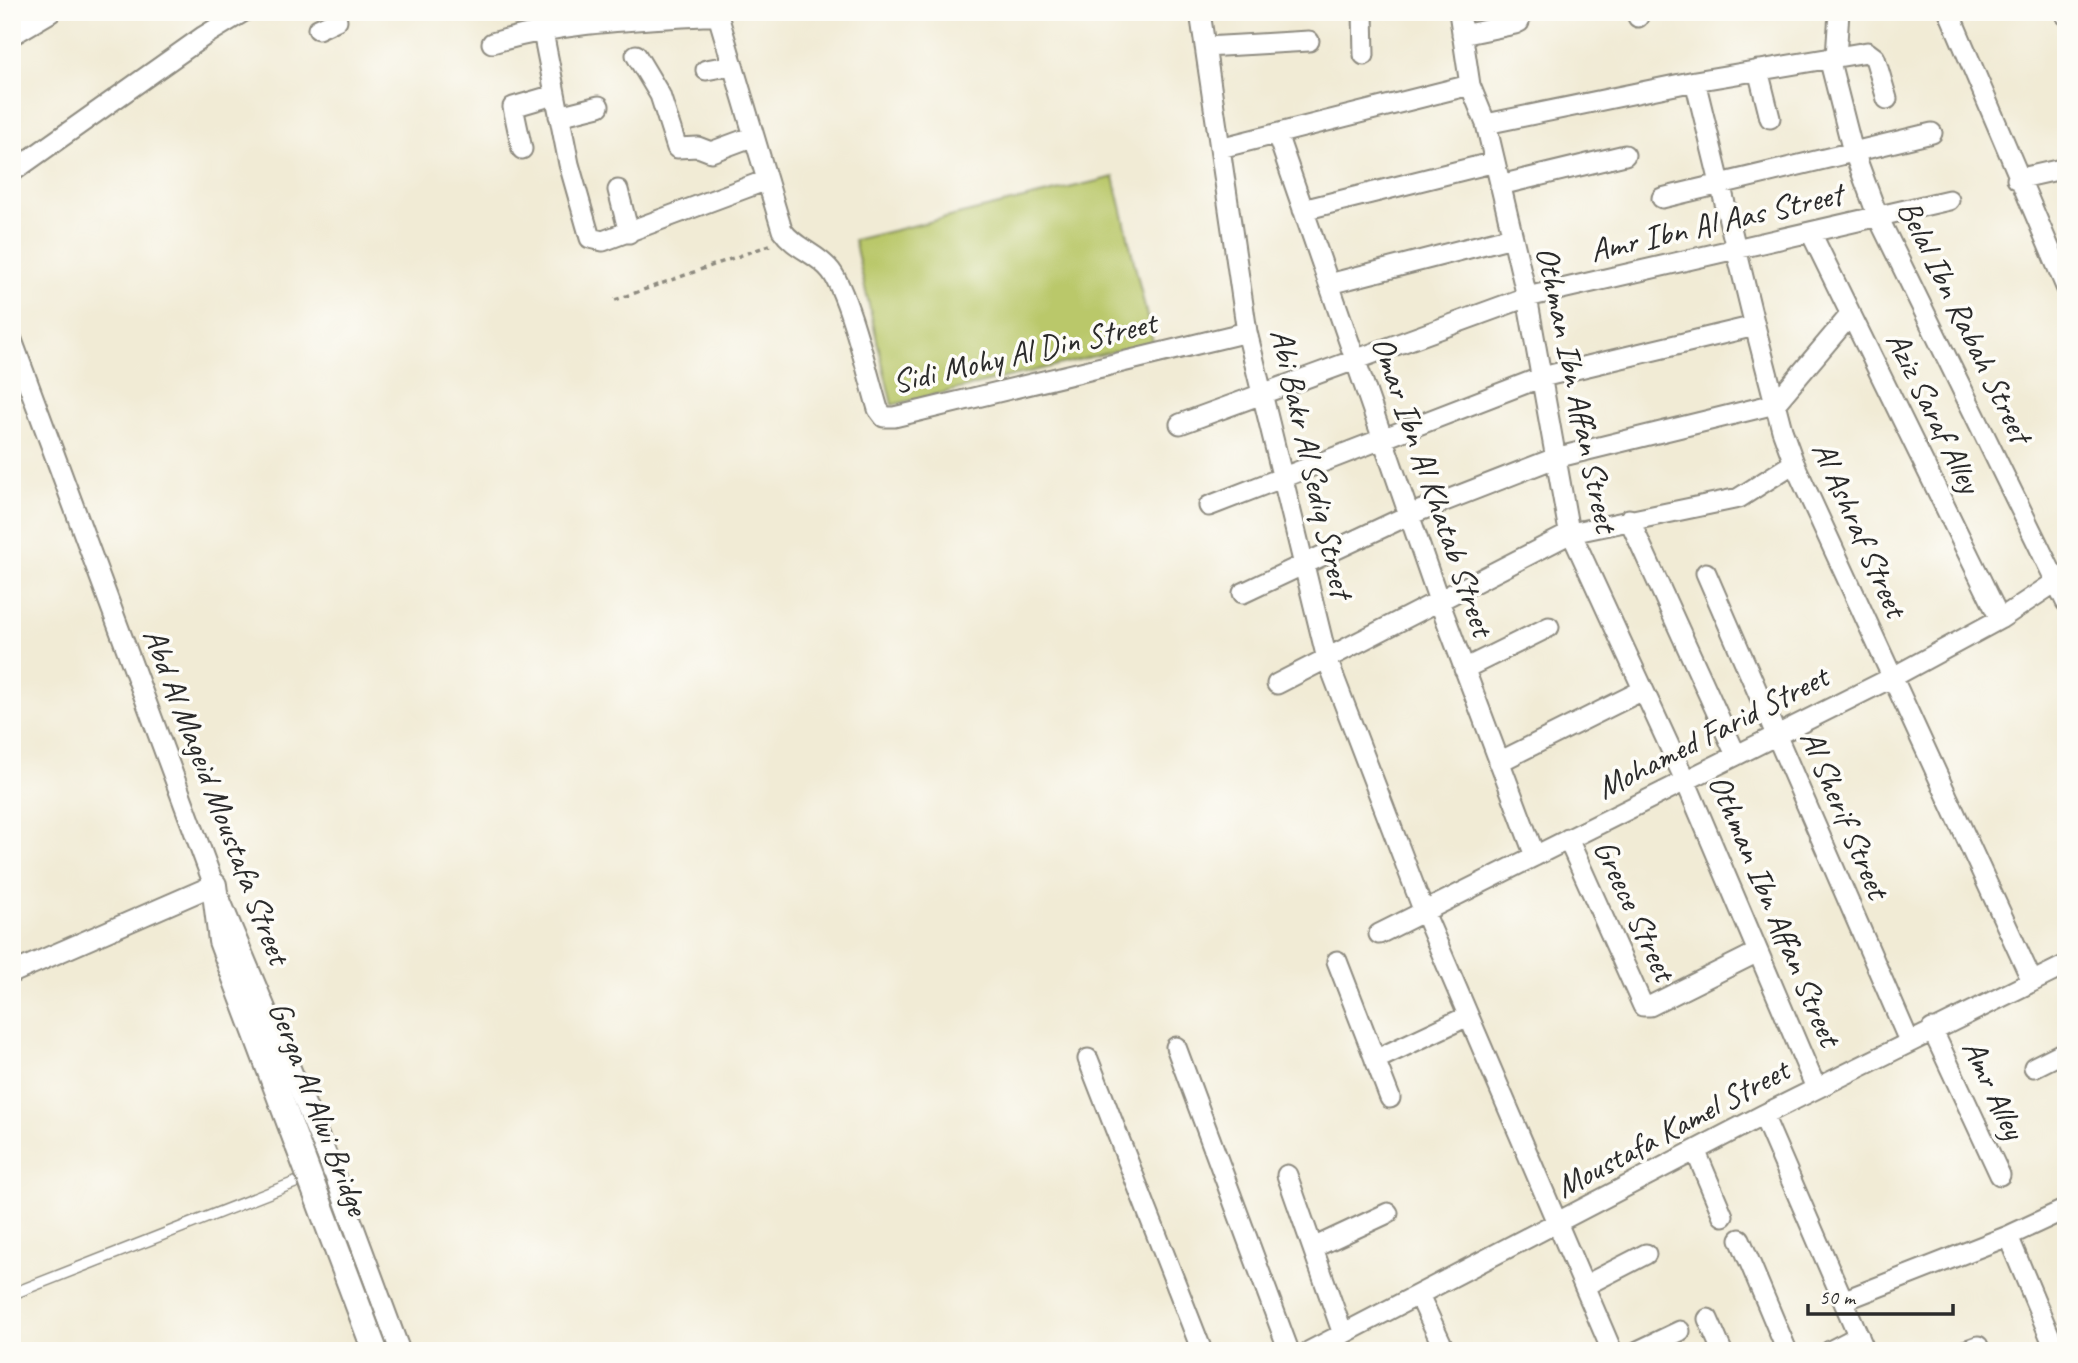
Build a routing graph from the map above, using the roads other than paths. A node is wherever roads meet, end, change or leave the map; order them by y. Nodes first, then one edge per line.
1 (19, 12) edge
2 (51, 12) edge
3 (243, 12) edge
4 (335, 12) edge
5 (1200, 12) edge
6 (1363, 12) edge
7 (1459, 12) edge
8 (1520, 12) edge
9 (1839, 12) edge
10 (1949, 12) edge
11 (717, 14) edge
12 (12, 16) edge
13 (540, 20) edge
14 (318, 29) dead end
15 (12, 35) edge
16 (1462, 35) junction
17 (1310, 41) dead end
18 (492, 43) dead end
19 (1205, 47) junction
20 (636, 55) dead end
21 (1364, 55) dead end
22 (1832, 58) junction
23 (733, 65) junction
24 (706, 70) dead end
25 (1758, 70) junction
26 (1695, 81) junction
27 (1470, 85) junction
28 (554, 95) junction
29 (1887, 99) dead end
30 (599, 106) dead end
31 (559, 116) junction
32 (1770, 118) dead end
33 (1486, 124) junction
34 (1932, 133) dead end
35 (1277, 134) junction
36 (754, 136) junction
37 (1220, 148) junction
38 (522, 149) dead end
39 (1854, 152) junction
40 (1625, 155) dead end
41 (1495, 162) junction
42 (2066, 168) edge
43 (12, 172) edge
44 (2017, 179) junction
45 (767, 180) junction
46 (1720, 184) junction
47 (1500, 185) junction
48 (618, 190) dead end
49 (1662, 198) dead end
50 (1949, 200) dead end
51 (1303, 210) junction
52 (1878, 217) junction
53 (629, 233) junction
54 (1811, 233) junction
55 (1513, 237) junction
56 (1736, 249) junction
57 (1329, 284) junction
58 (2066, 287) edge
59 (1527, 297) junction
60 (1851, 314) junction
61 (1755, 326) junction
62 (1247, 332) junction
63 (12, 340) edge
64 (1355, 360) junction
65 (1542, 377) junction
66 (1262, 395) junction
67 (1775, 404) junction
68 (1180, 424) dead end
69 (1382, 437) junction
70 (1555, 458) junction
71 (1794, 463) junction
72 (1281, 477) junction
73 (1209, 506) dead end
74 (1409, 514) junction
75 (1629, 519) junction
76 (1571, 533) junction
77 (1303, 566) junction
78 (1706, 573) dead end
79 (2061, 579) edge
80 (1242, 593) dead end
81 (1439, 601) junction
82 (2066, 602) edge
83 (2000, 619) junction
84 (1549, 627) dead end
85 (1326, 659) junction
86 (1464, 669) junction
87 (1893, 677) junction
88 (1277, 684) dead end
89 (1643, 690) junction
90 (1776, 735) junction
91 (1736, 755) junction
92 (1499, 762) junction
93 (1685, 780) junction
94 (1568, 839) junction
95 (1535, 856) junction
96 (214, 884) junction
97 (1424, 912) junction
98 (1379, 934) dead end
99 (1758, 952) junction
100 (1337, 961) dead end
101 (2066, 965) edge
102 (12, 973) edge
103 (2032, 981) junction
104 (1468, 1016) junction
105 (1932, 1029) junction
106 (1909, 1041) junction
107 (1176, 1047) dead end
108 (2066, 1051) edge
109 (1088, 1059) dead end
110 (1375, 1060) junction
111 (2034, 1067) dead end
112 (1816, 1088) junction
113 (1390, 1098) dead end
114 (1763, 1115) junction
115 (1696, 1152) junction
116 (332, 1168) junction
117 (1287, 1175) dead end
118 (2000, 1175) dead end
119 (2066, 1209) edge
120 (1388, 1213) dead end
121 (1723, 1216) dead end
122 (1556, 1224) junction
123 (2008, 1236) junction
124 (1740, 1239) dead end
125 (1314, 1248) junction
126 (1646, 1254) dead end
127 (1584, 1286) junction
128 (12, 1294) edge
129 (1419, 1296) junction
130 (1845, 1300) junction
131 (1708, 1319) dead end
132 (1680, 1331) dead end
133 (1343, 1334) junction
134 (2057, 1340) edge
135 (1862, 1344) edge
136 (1316, 1349) edge
137 (375, 1351) edge
138 (400, 1351) edge
139 (1202, 1351) edge
140 (1289, 1351) edge
141 (1445, 1351) edge
142 (1612, 1351) edge
143 (1638, 1351) edge
144 (1722, 1351) edge
145 (1787, 1351) edge
146 (1830, 1351) edge

1 - 12 street
2 - 15 street
3 - 43 street
4 - 14 street
5 - 19 street, Abi Bakr Al Sediq Street
6 - 21 street
7 - 16 street, Othman Ibn Affan Street
8 - 16 street
9 - 22 street, Belal Ibn Rabah Street
10 - 44 street
11 - 13 street
11 - 23 street
13 - 18 street
13 - 28 street
16 - 27 street, Othman Ibn Affan Street
17 - 19 street
19 - 37 street, Abi Bakr Al Sediq Street
20 - 36 street
22 - 25 street
22 - 29 street
22 - 39 street, Belal Ibn Rabah Street
23 - 24 street
23 - 36 street
25 - 26 street
25 - 32 street
26 - 33 street
26 - 46 street, Al Ashraf Street
27 - 33 street, Othman Ibn Affan Street
27 - 35 street
28 - 31 street
28 - 38 street
30 - 31 street
31 - 53 street
33 - 41 street, Othman Ibn Affan Street
34 - 39 street
35 - 37 street
35 - 51 street, Omar Ibn Al Khatab Street
36 - 45 street
37 - 62 street, Abi Bakr Al Sediq Street
39 - 46 street
39 - 52 street, Belal Ibn Rabah Street
40 - 47 street
41 - 47 street, Othman Ibn Affan Street
41 - 51 street
42 - 44 street
44 - 58 street
45 - 53 street
45 - 62 street, Sidi Mohy Al Din Street
46 - 49 street
46 - 56 street, Al Ashraf Street
47 - 55 street, Othman Ibn Affan Street
48 - 53 street
50 - 52 street, Amr Ibn Al Aas Street
51 - 57 street, Omar Ibn Al Khatab Street
52 - 54 street, Amr Ibn Al Aas Street
52 - 79 street, Belal Ibn Rabah Street
54 - 56 street, Amr Ibn Al Aas Street
54 - 60 street, Aziz Saraf Alley
55 - 57 street
55 - 59 street, Othman Ibn Affan Street
56 - 59 street, Amr Ibn Al Aas Street
56 - 61 street, Al Ashraf Street
57 - 64 street, Omar Ibn Al Khatab Street
59 - 64 street, Amr Ibn Al Aas Street
59 - 65 street, Othman Ibn Affan Street
60 - 67 street
60 - 83 street, Aziz Saraf Alley
61 - 65 street
61 - 67 street, Al Ashraf Street
62 - 66 street, Abi Bakr Al Sediq Street
63 - 96 street, Abd Al Mageid Moustafa Street
64 - 66 street, Amr Ibn Al Aas Street
64 - 69 street, Omar Ibn Al Khatab Street
65 - 69 street
65 - 70 street, Othman Ibn Affan Street
66 - 68 street, Amr Ibn Al Aas Street
66 - 72 street, Abi Bakr Al Sediq Street
67 - 70 street
67 - 71 street, Al Ashraf Street
69 - 72 street
69 - 74 street, Omar Ibn Al Khatab Street
70 - 74 street
70 - 76 street, Othman Ibn Affan Street
71 - 75 street
71 - 87 street, Al Ashraf Street
72 - 73 street
72 - 77 street, Abi Bakr Al Sediq Street
74 - 77 street
74 - 81 street, Omar Ibn Al Khatab Street
75 - 76 street
75 - 91 street
76 - 81 street
76 - 89 street, Othman Ibn Affan Street
77 - 80 street
77 - 85 street, Abi Bakr Al Sediq Street
78 - 90 street, Al Sherif Street
79 - 82 street, Belal Ibn Rabah Street
79 - 83 street, Mohamed Farid Street
81 - 85 street
81 - 86 street, Omar Ibn Al Khatab Street
83 - 87 street, Mohamed Farid Street
84 - 86 street
85 - 88 street
85 - 97 street, Abi Bakr Al Sediq Street
86 - 92 street, Omar Ibn Al Khatab Street
87 - 90 street, Mohamed Farid Street
87 - 103 street, Al Ashraf Street
89 - 92 street
89 - 93 street, Othman Ibn Affan Street
90 - 91 street, Mohamed Farid Street
90 - 106 street, Al Sherif Street
91 - 93 street, Mohamed Farid Street
92 - 95 street, Omar Ibn Al Khatab Street
93 - 94 street, Mohamed Farid Street
93 - 99 street, Othman Ibn Affan Street
94 - 95 street, Mohamed Farid Street
94 - 99 street, Greece Street
95 - 97 street, Mohamed Farid Street
96 - 102 street
96 - 116 street, Abd Al Mageid Moustafa Street
96 - 137 street, Gerga Al Alwi Bridge, bridge
97 - 98 street, Mohamed Farid Street
97 - 104 street, Abi Bakr Al Sediq Street
99 - 112 street, Othman Ibn Affan Street
100 - 110 street
101 - 103 street, Moustafa Kamel Street
103 - 105 street, Moustafa Kamel Street
104 - 110 street
104 - 122 street, Abi Bakr Al Sediq Street
105 - 106 street, Moustafa Kamel Street
105 - 118 street, Amr Alley
106 - 112 street, Moustafa Kamel Street
107 - 140 street
108 - 111 street
109 - 139 street
110 - 113 street
112 - 114 street, Moustafa Kamel Street
114 - 115 street, Moustafa Kamel Street
114 - 130 street
115 - 121 street
115 - 122 street, Moustafa Kamel Street
116 - 128 lane
116 - 138 street, Abd Al Mageid Moustafa Street
117 - 125 street
119 - 123 street
120 - 125 street
122 - 127 street, Abi Bakr Al Sediq Street
122 - 129 street, Moustafa Kamel Street
123 - 130 street
123 - 134 street
124 - 145 street
125 - 133 street
126 - 127 street
127 - 142 street, Abi Bakr Al Sediq Street
129 - 133 street, Moustafa Kamel Street
129 - 141 street
130 - 135 street
131 - 144 street
132 - 143 street
133 - 136 street, Moustafa Kamel Street
135 - 146 street

